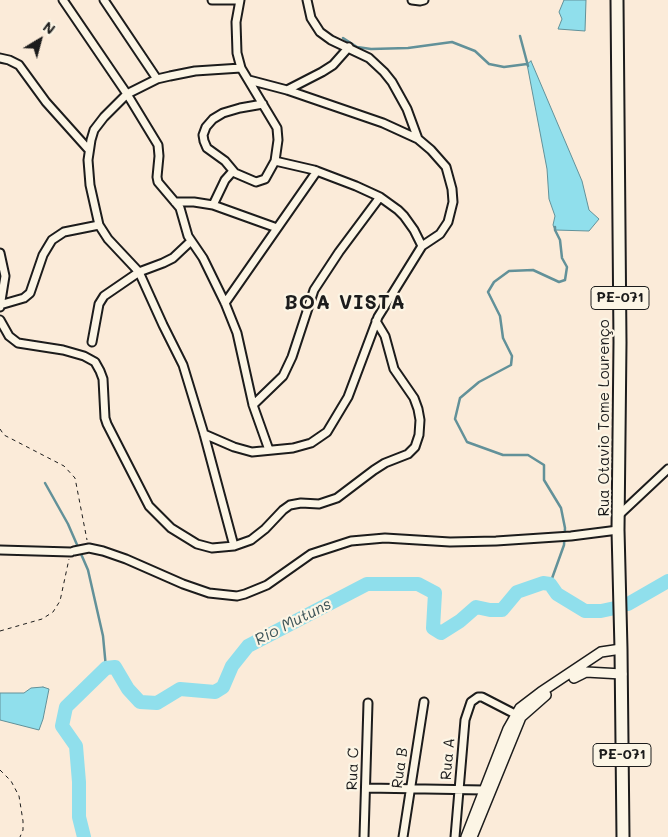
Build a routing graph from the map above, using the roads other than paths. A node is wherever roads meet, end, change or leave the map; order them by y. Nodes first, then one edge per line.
1 (63, 0) edge
2 (104, 0) edge
3 (212, 0) edge
4 (240, 0) edge
5 (307, 0) edge
6 (412, 0) edge
7 (424, 0) edge
8 (617, 0) edge
9 (349, 48) junction
10 (0, 58) edge
11 (242, 68) junction
12 (157, 79) junction
13 (249, 80) junction
14 (287, 90) junction
15 (127, 94) junction
16 (262, 104) junction
17 (418, 139) junction
18 (89, 150) junction
19 (275, 160) junction
20 (233, 171) junction
21 (317, 171) junction
22 (380, 197) junction
23 (175, 202) junction
24 (213, 205) junction
25 (99, 224) junction
26 (277, 228) junction
27 (191, 241) junction
28 (422, 246) junction
29 (0, 253) edge
30 (139, 272) junction
31 (225, 303) junction
32 (0, 306) edge
33 (0, 320) edge
34 (376, 321) junction
35 (92, 342) dead end
36 (253, 405) junction
37 (204, 434) junction
38 (269, 450) junction
39 (668, 469) edge
40 (618, 515) junction
41 (618, 530) junction
42 (234, 546) junction
43 (0, 550) edge
44 (621, 649) junction
45 (622, 674) junction
46 (555, 686) junction
47 (368, 702) dead end
48 (424, 702) dead end
49 (515, 714) junction
50 (498, 763) junction
51 (366, 788) junction
52 (411, 788) junction
53 (459, 789) junction
54 (484, 790) junction
55 (364, 837) edge
56 (403, 837) edge
57 (455, 837) edge
58 (466, 837) edge
59 (472, 837) edge
60 (623, 837) edge

1 - 15 street
2 - 12 street
3 - 4 street
4 - 11 street
5 - 9 street
6 - 7 street
8 - 40 main road, Rua Otavio Tome Lourenço / PE-071
9 - 14 street
9 - 17 street
10 - 18 street
11 - 12 street
11 - 13 street
12 - 15 street
13 - 14 street
13 - 16 street
14 - 17 street
15 - 18 street
15 - 23 street
16 - 19 street
16 - 20 street
17 - 28 street
18 - 25 street
19 - 20 street
19 - 21 street
20 - 24 street
21 - 22 street
21 - 26 street
22 - 28 street
22 - 36 street
23 - 24 street
23 - 27 street
24 - 26 street
25 - 30 street
25 - 32 street
26 - 31 street
27 - 30 street
27 - 31 street
28 - 34 street
29 - 32 street
30 - 35 street
30 - 37 street
31 - 36 street
33 - 42 street
34 - 38 street
34 - 42 street
36 - 38 street
37 - 38 street
37 - 42 street
39 - 40 street
40 - 41 main road, Rua Otavio Tome Lourenço / PE-071
41 - 43 street
41 - 44 main road, Rua Otavio Tome Lourenço / PE-071
44 - 45 main road, Rua Otavio Tome Lourenço / PE-071
44 - 46 street
45 - 46 street
45 - 60 main road, Rua Otavio Tome Lourenço / PE-071
46 - 49 street
46 - 50 street
47 - 51 street, Rua C
48 - 52 street, Rua B
49 - 50 street
49 - 53 street, Rua A
50 - 54 street
50 - 59 street
51 - 52 street
51 - 55 street, Rua C
52 - 53 street
52 - 56 street, Rua B
53 - 54 street
53 - 57 street, Rua A
54 - 58 street

